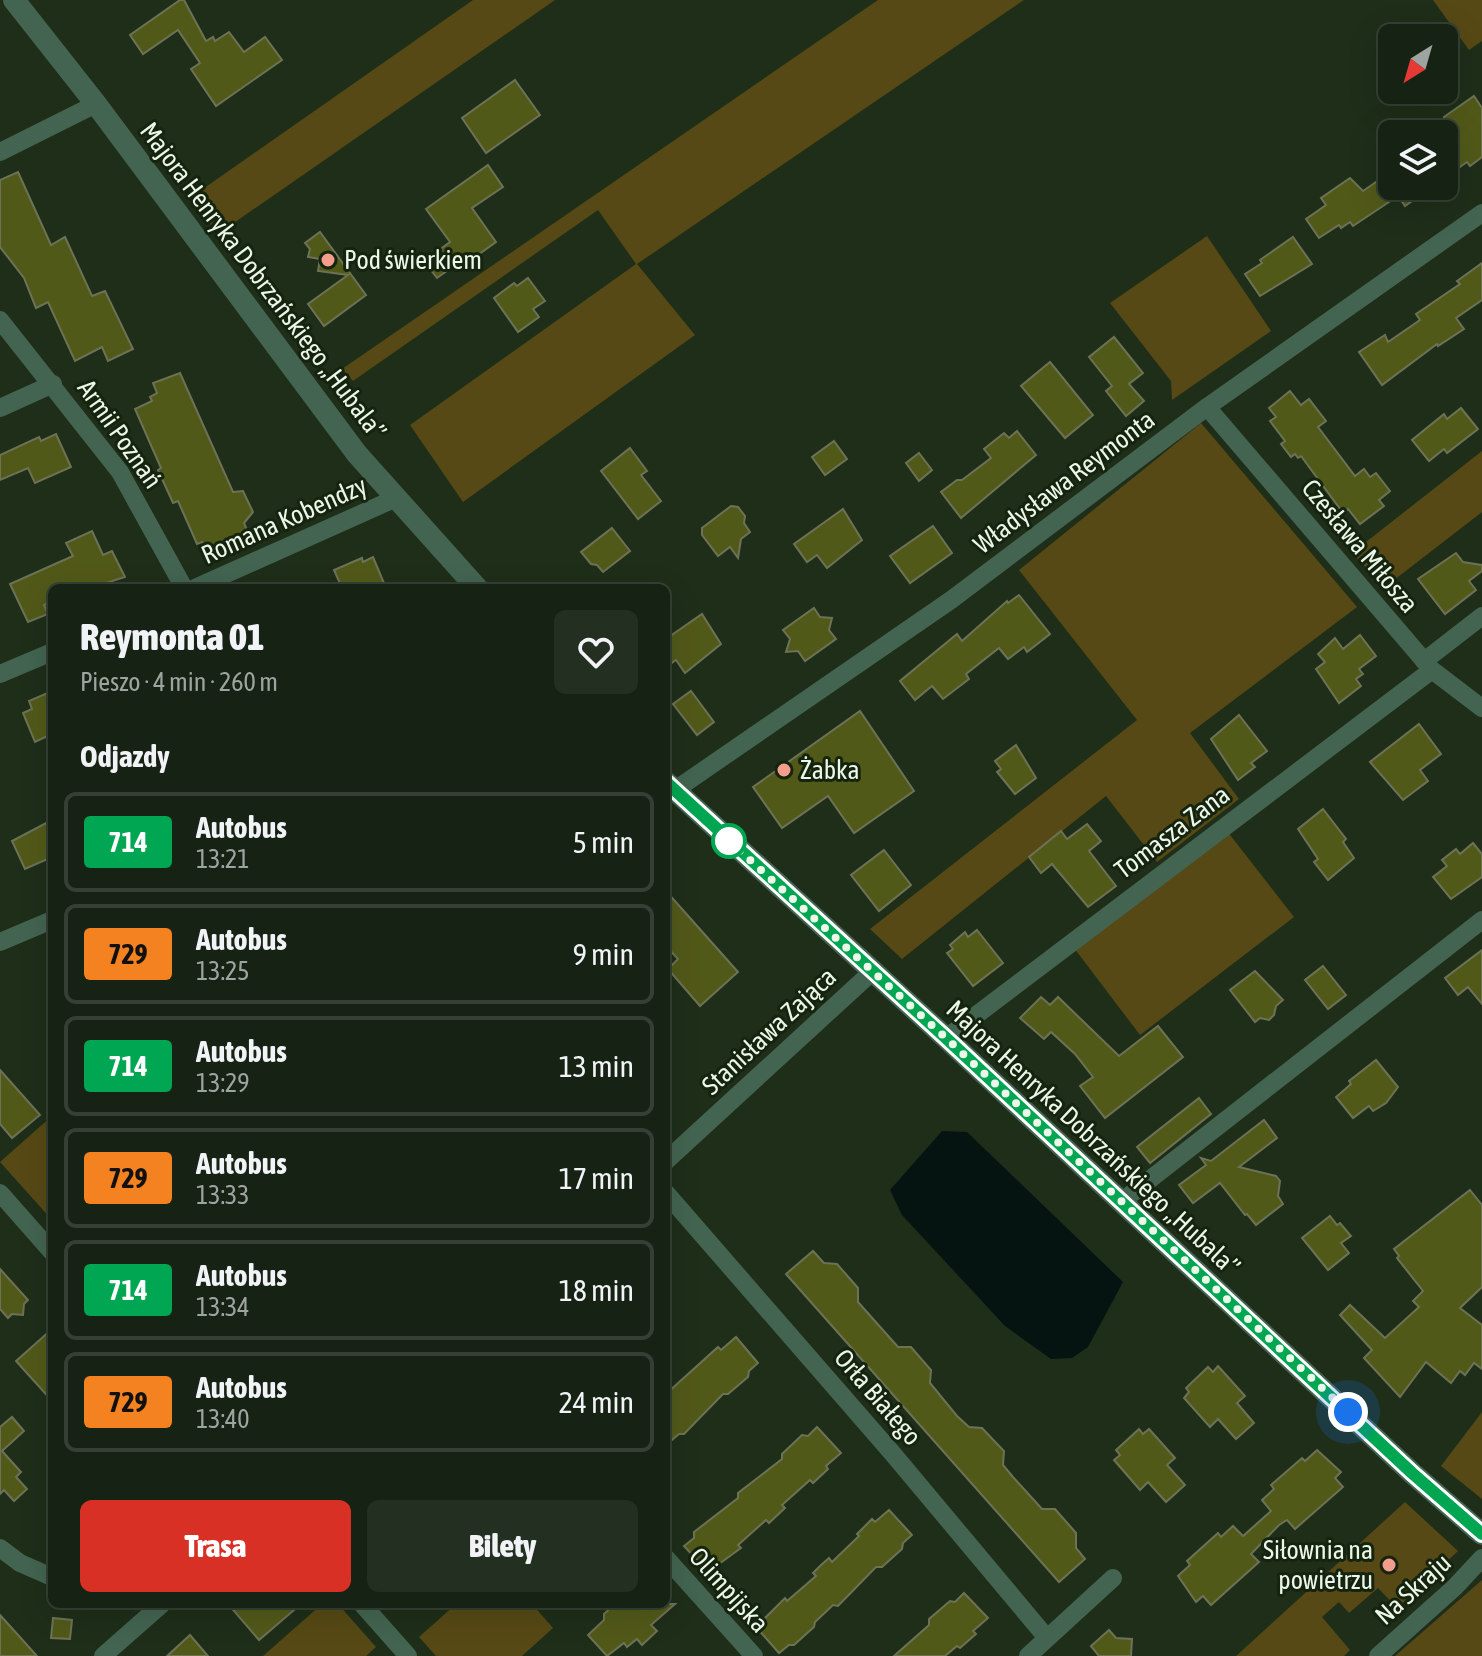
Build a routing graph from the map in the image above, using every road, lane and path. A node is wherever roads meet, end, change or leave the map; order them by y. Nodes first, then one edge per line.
1 (14, 0) edge
2 (96, 104) junction
3 (0, 152) edge
4 (1482, 213) edge
5 (0, 320) edge
6 (53, 384) junction
7 (1207, 407) junction
8 (0, 408) edge
9 (394, 499) junction
10 (182, 584) edge
11 (204, 584) edge
12 (473, 584) edge
13 (1482, 616) edge
14 (48, 654) edge
15 (1428, 665) junction
16 (0, 674) edge
17 (1482, 708) edge
18 (670, 786) edge
19 (1482, 920) edge
20 (48, 922) edge
21 (0, 942) edge
22 (873, 971) junction
23 (946, 1038) junction
24 (670, 1157) edge
25 (0, 1193) edge
26 (670, 1198) edge
27 (1121, 1202) junction
28 (48, 1247) edge
29 (1482, 1534) edge
30 (0, 1548) edge
31 (1482, 1558) edge
32 (670, 1562) edge
33 (48, 1575) edge
34 (1113, 1578) dead end
35 (157, 1608) edge
36 (366, 1608) edge
37 (1047, 1638) junction
38 (103, 1656) edge
39 (408, 1656) edge
40 (754, 1656) edge
41 (1028, 1656) edge
42 (1378, 1656) edge

1 - 2 street, Majora Henryka Dobrzańskiego „Hubala”
2 - 3 street
2 - 9 street, Majora Henryka Dobrzańskiego „Hubala”
4 - 7 street, Władysława Reymonta
5 - 6 street, Armii Poznań
6 - 8 street
6 - 10 street, Armii Poznań
7 - 15 street, Czesława Miłosza
7 - 18 street, Władysława Reymonta
9 - 11 street, Romana Kobendzy
9 - 12 street, Majora Henryka Dobrzańskiego „Hubala”
13 - 15 street, Tomasza Zana
14 - 16 street
15 - 17 street, Czesława Miłosza
15 - 23 street, Tomasza Zana
18 - 22 street, Majora Henryka Dobrzańskiego „Hubala”
19 - 27 street
20 - 21 street
22 - 23 street, Majora Henryka Dobrzańskiego „Hubala”
22 - 24 street, Stanisława Zająca
23 - 27 street, Majora Henryka Dobrzańskiego „Hubala”
25 - 28 street
26 - 37 street, Orła Białego
27 - 29 street, Majora Henryka Dobrzańskiego „Hubala”
30 - 33 street
31 - 42 street, Na Skraju
32 - 40 street, Olimpijska
34 - 37 street
35 - 38 street
36 - 39 street
37 - 41 street

